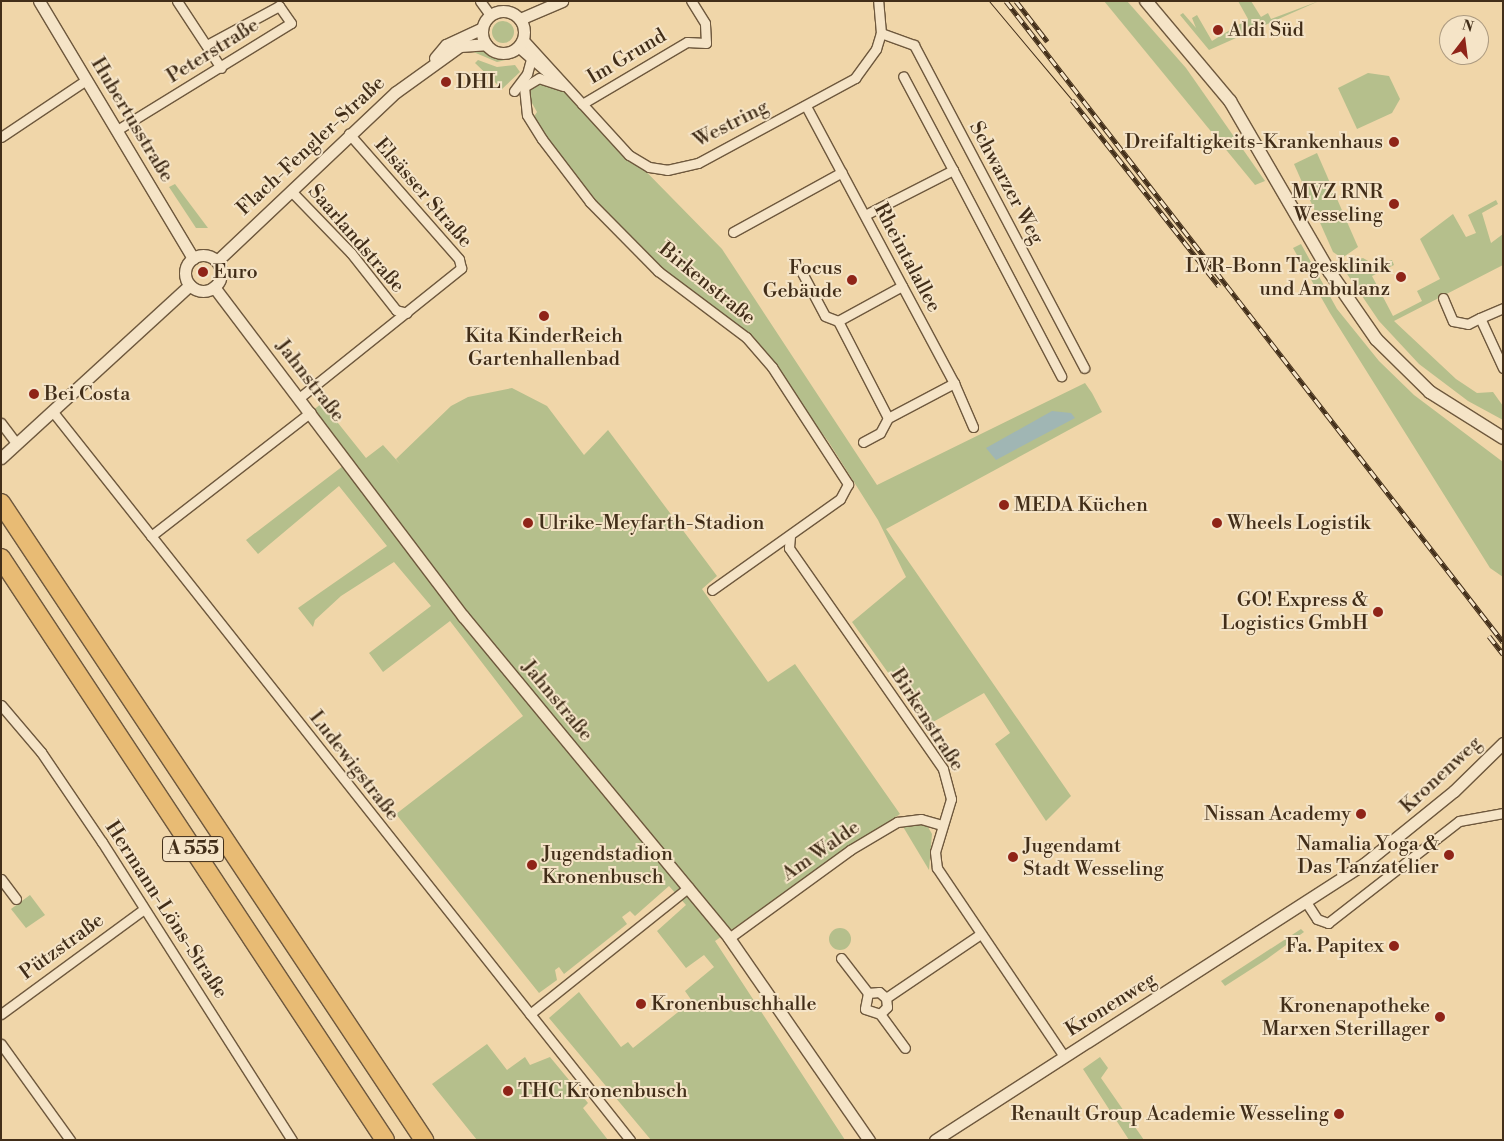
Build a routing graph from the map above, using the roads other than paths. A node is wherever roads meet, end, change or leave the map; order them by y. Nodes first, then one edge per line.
1 (39, 1) edge
2 (177, 1) edge
3 (480, 1) edge
4 (562, 1) edge
5 (691, 1) edge
6 (878, 1) edge
7 (1146, 1) edge
8 (490, 15) junction
9 (520, 19) junction
10 (481, 29) junction
11 (881, 33) junction
12 (520, 43) junction
13 (486, 44) junction
14 (207, 46) junction
15 (530, 59) junction
16 (433, 62) junction
17 (220, 68) junction
18 (903, 76) dead end
19 (86, 80) junction
20 (563, 86) junction
21 (514, 91) dead end
22 (582, 104) junction
23 (806, 106) junction
24 (117, 130) junction
25 (349, 134) junction
26 (1, 136) edge
27 (953, 170) junction
28 (842, 172) junction
29 (291, 191) junction
30 (865, 215) junction
31 (733, 232) dead end
32 (193, 258) junction
33 (217, 261) junction
34 (799, 267) dead end
35 (190, 285) junction
36 (902, 286) junction
37 (214, 287) junction
38 (1443, 298) dead end
39 (1503, 308) edge
40 (407, 313) junction
41 (1480, 318) junction
42 (838, 321) junction
43 (1084, 368) dead end
44 (1503, 368) edge
45 (1061, 376) dead end
46 (954, 383) junction
47 (299, 398) junction
48 (53, 412) junction
49 (311, 412) junction
50 (888, 418) junction
51 (1, 423) edge
52 (973, 427) dead end
53 (1503, 438) edge
54 (21, 441) junction
55 (863, 442) dead end
56 (4, 456) edge
57 (1, 503) edge
58 (150, 536) junction
59 (790, 536) junction
60 (1, 558) edge
61 (712, 590) dead end
62 (1, 705) edge
63 (1503, 743) edge
64 (1503, 813) edge
65 (942, 825) junction
66 (1, 878) edge
67 (689, 887) junction
68 (16, 899) dead end
69 (1306, 902) junction
70 (144, 909) junction
71 (979, 935) junction
72 (729, 938) junction
73 (842, 958) dead end
74 (868, 993) junction
75 (886, 998) junction
76 (1, 1014) edge
77 (530, 1014) junction
78 (880, 1014) junction
79 (1, 1044) edge
80 (905, 1048) dead end
81 (1064, 1056) junction
82 (70, 1140) edge
83 (292, 1140) edge
84 (385, 1140) edge
85 (424, 1140) edge
86 (630, 1140) edge
87 (869, 1140) edge
88 (935, 1140) edge

1 - 19 street, Hubertusstraße
2 - 14 street
3 - 8 street
4 - 9 street
5 - 22 street, Im Grund
6 - 11 street, Westring
7 - 53 main road
8 - 9 street
8 - 10 street
9 - 12 street
10 - 13 street
10 - 16 street, Flach-Fengler-Straße
11 - 23 street, Westring
11 - 43 street, Schwarzer Weg
12 - 13 street
12 - 15 street, Westring
12 - 20 street, Westring
13 - 16 street, Flach-Fengler-Straße
14 - 17 street
14 - 17 street, Peterstraße
15 - 20 street, Westring
15 - 21 street
16 - 25 street, Flach-Fengler-Straße
17 - 24 street, Peterstraße
18 - 27 street
19 - 24 street, Hubertusstraße
19 - 26 street
20 - 22 street, Westring
20 - 59 street, Birkenstraße
22 - 23 street, Westring
23 - 28 street, Rheintalallee
24 - 32 street, Hubertusstraße
25 - 29 street, Flach-Fengler-Straße
25 - 40 street, Elsässer Straße
27 - 30 street
27 - 45 street
28 - 30 street, Rheintalallee
28 - 31 street
29 - 33 street, Flach-Fengler-Straße
29 - 40 street, Saarlandstraße
30 - 36 street, Rheintalallee
32 - 33 street
32 - 35 street
33 - 37 street
34 - 42 street
35 - 37 street
35 - 48 street
36 - 42 street
36 - 46 street, Rheintalallee
37 - 47 street, Jahnstraße
38 - 41 street
39 - 41 street
40 - 47 street, Saarlandstraße
41 - 44 street
42 - 50 street
46 - 50 street
46 - 52 street, Rheintalallee
47 - 49 street, Jahnstraße
48 - 54 street
48 - 58 street, Ludewigstraße
49 - 58 street
49 - 67 street, Jahnstraße
50 - 55 street
51 - 54 street
54 - 56 street
57 - 85 highway, A 555
58 - 77 street, Ludewigstraße
59 - 61 street, Birkenstraße
59 - 65 street, Birkenstraße
60 - 84 highway, A 555
62 - 70 street, Hermann-Löns-Straße
63 - 69 street, Kronenweg
64 - 69 street, Kronenweg
65 - 71 street, Birkenstraße
65 - 72 street, Am Walde
66 - 68 street
67 - 72 street, Jahnstraße
67 - 77 street
69 - 81 street, Kronenweg
70 - 76 street, Pützstraße
70 - 83 street, Hermann-Löns-Straße
71 - 75 street
71 - 81 street, Birkenstraße
72 - 87 street, Jahnstraße
73 - 74 street
74 - 75 street
74 - 78 street
75 - 78 street
77 - 86 street, Ludewigstraße
78 - 80 street
79 - 82 street
81 - 88 street, Kronenweg

